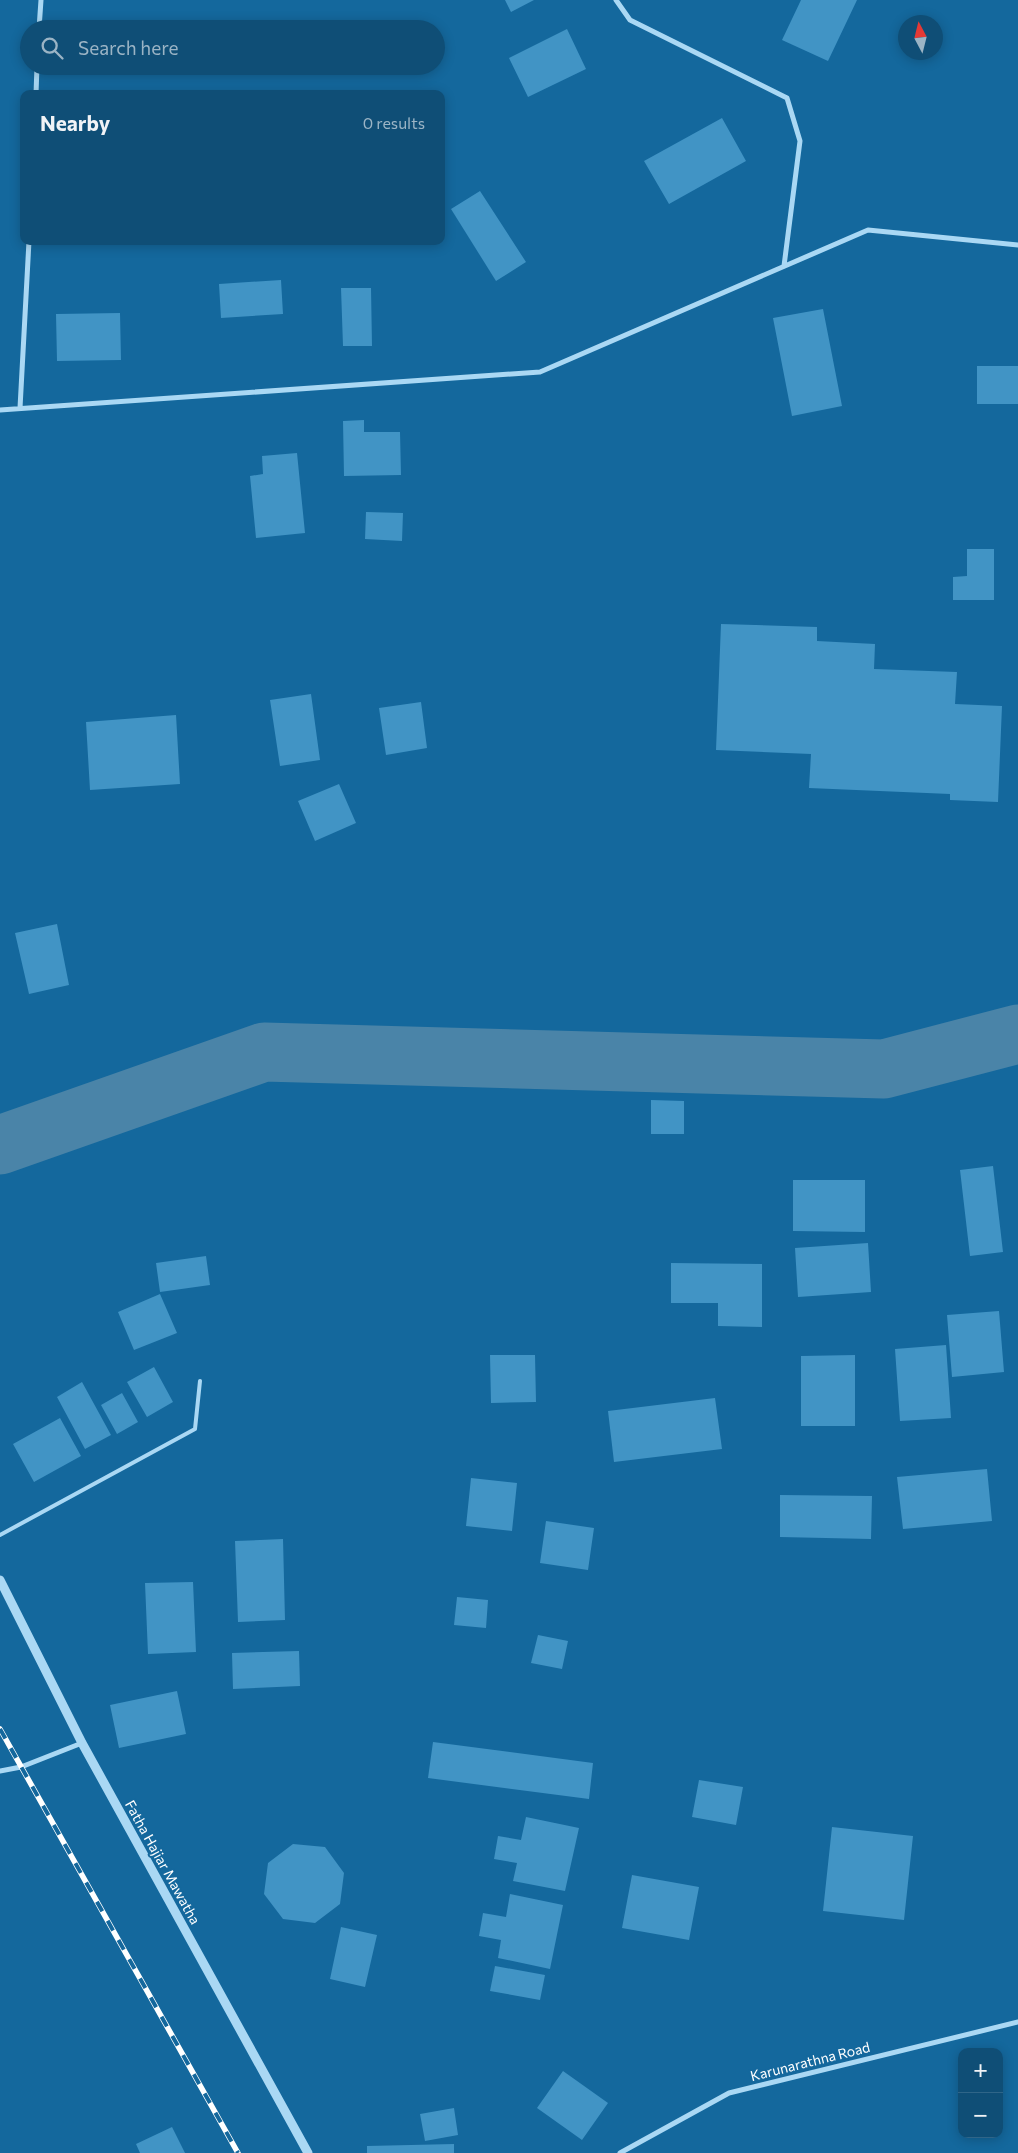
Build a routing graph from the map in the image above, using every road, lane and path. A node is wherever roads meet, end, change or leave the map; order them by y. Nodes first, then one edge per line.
1 (41, 0) edge
2 (616, 0) edge
3 (40, 20) edge
4 (37, 75) edge
5 (36, 90) edge
6 (29, 245) edge
7 (1018, 245) edge
8 (784, 266) junction
9 (20, 408) junction
10 (0, 410) edge
11 (200, 1381) dead end
12 (0, 1535) edge
13 (0, 1580) edge
14 (82, 1743) junction
15 (0, 1770) edge
16 (1018, 2022) edge
17 (308, 2153) edge
18 (620, 2153) edge

1 - 3 street
2 - 8 street
4 - 5 street
6 - 9 street
7 - 8 street
8 - 9 street
9 - 10 street
11 - 12 lane
13 - 14 street, Fatha Hajiar Mawatha
14 - 15 street
14 - 17 street, Fatha Hajiar Mawatha
16 - 18 street, Karunarathna Road

